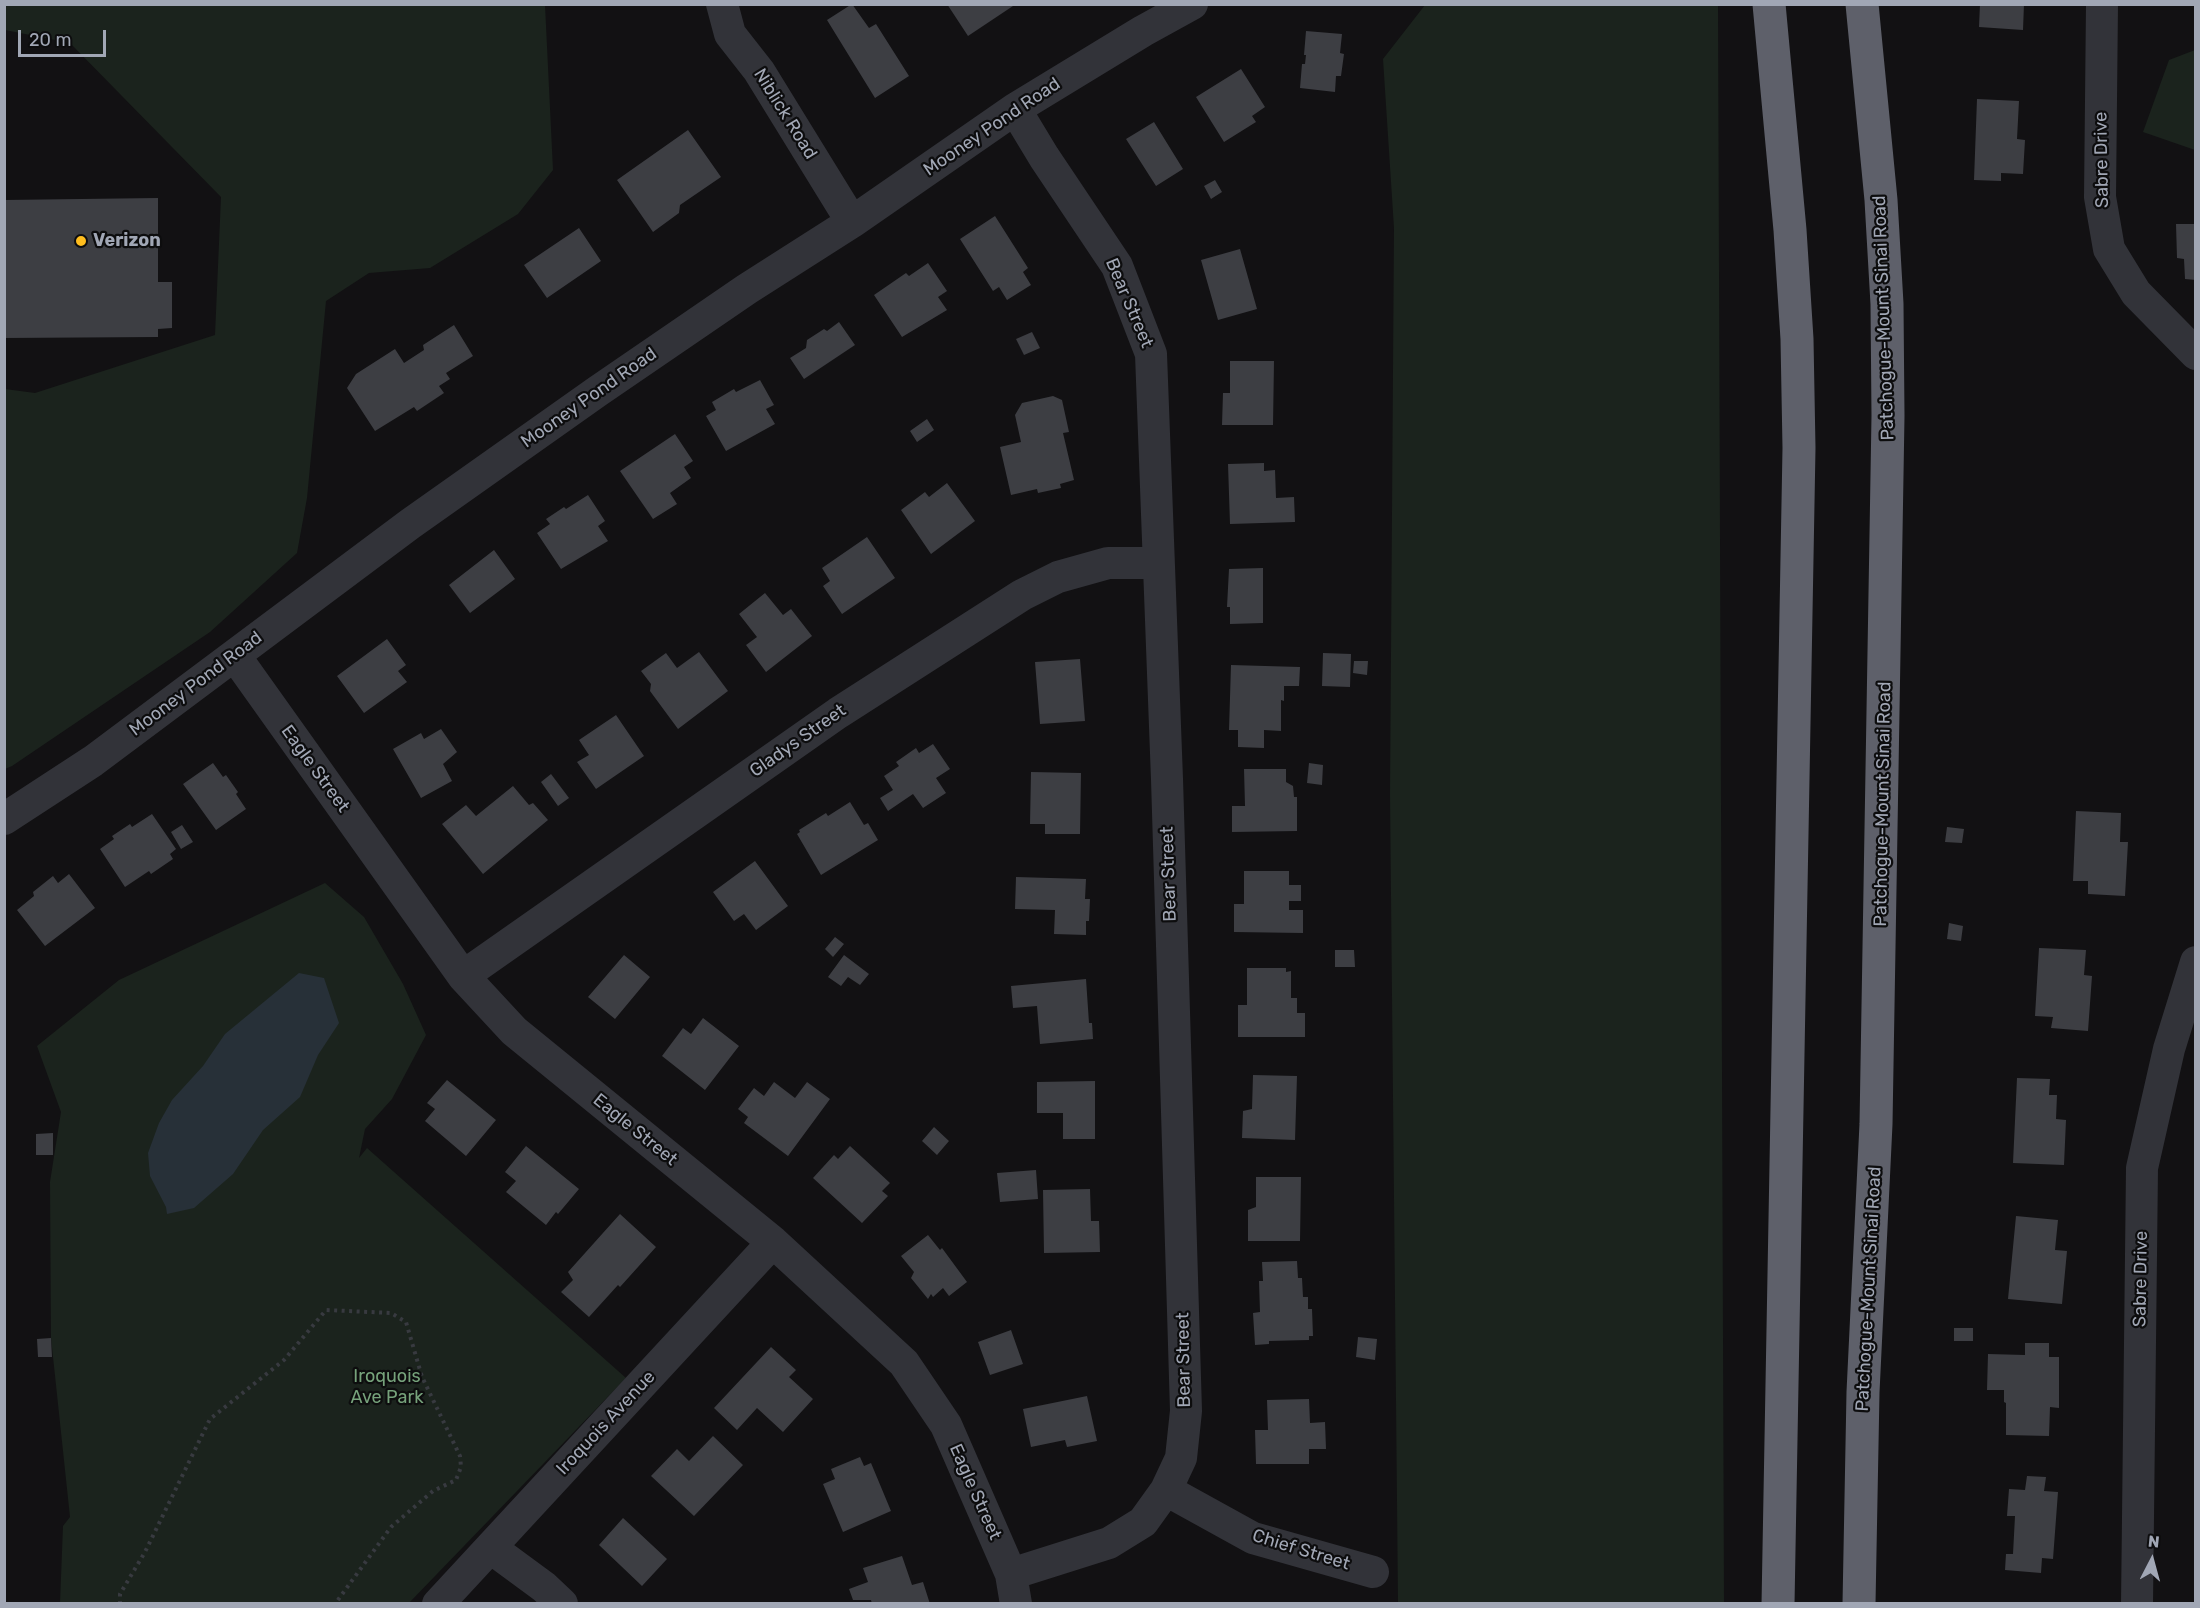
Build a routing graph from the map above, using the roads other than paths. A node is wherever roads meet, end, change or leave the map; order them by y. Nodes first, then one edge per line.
1 (722, 4) edge
2 (1192, 4) edge
3 (1769, 4) edge
4 (1862, 4) edge
5 (2102, 4) edge
6 (1016, 109) junction
7 (852, 222) junction
8 (2196, 354) edge
9 (1157, 563) junction
10 (235, 656) junction
11 (4, 819) edge
12 (2196, 962) edge
13 (463, 976) junction
14 (773, 1242) junction
15 (1166, 1490) junction
16 (491, 1548) junction
17 (1373, 1572) dead end
18 (1013, 1588) edge
19 (438, 1604) edge
20 (562, 1604) edge
21 (1778, 1604) edge
22 (1859, 1604) edge
23 (2136, 1604) edge

1 - 7 street, Niblick Road
2 - 6 street, Mooney Pond Road
3 - 21 highway
4 - 22 highway, Patchogue-Mount Sinai Road
5 - 8 street, Sabre Drive
6 - 7 street, Mooney Pond Road
6 - 9 street, Bear Street
7 - 10 street, Mooney Pond Road
9 - 13 street, Gladys Street
9 - 15 street, Bear Street
10 - 11 street, Mooney Pond Road
10 - 13 street, Eagle Street
12 - 23 street, Sabre Drive
13 - 14 street, Eagle Street
14 - 16 street, Iroquois Avenue
14 - 18 street, Eagle Street
15 - 17 street, Chief Street
15 - 18 street, Bear Street
16 - 19 street, Iroquois Avenue
16 - 20 street

